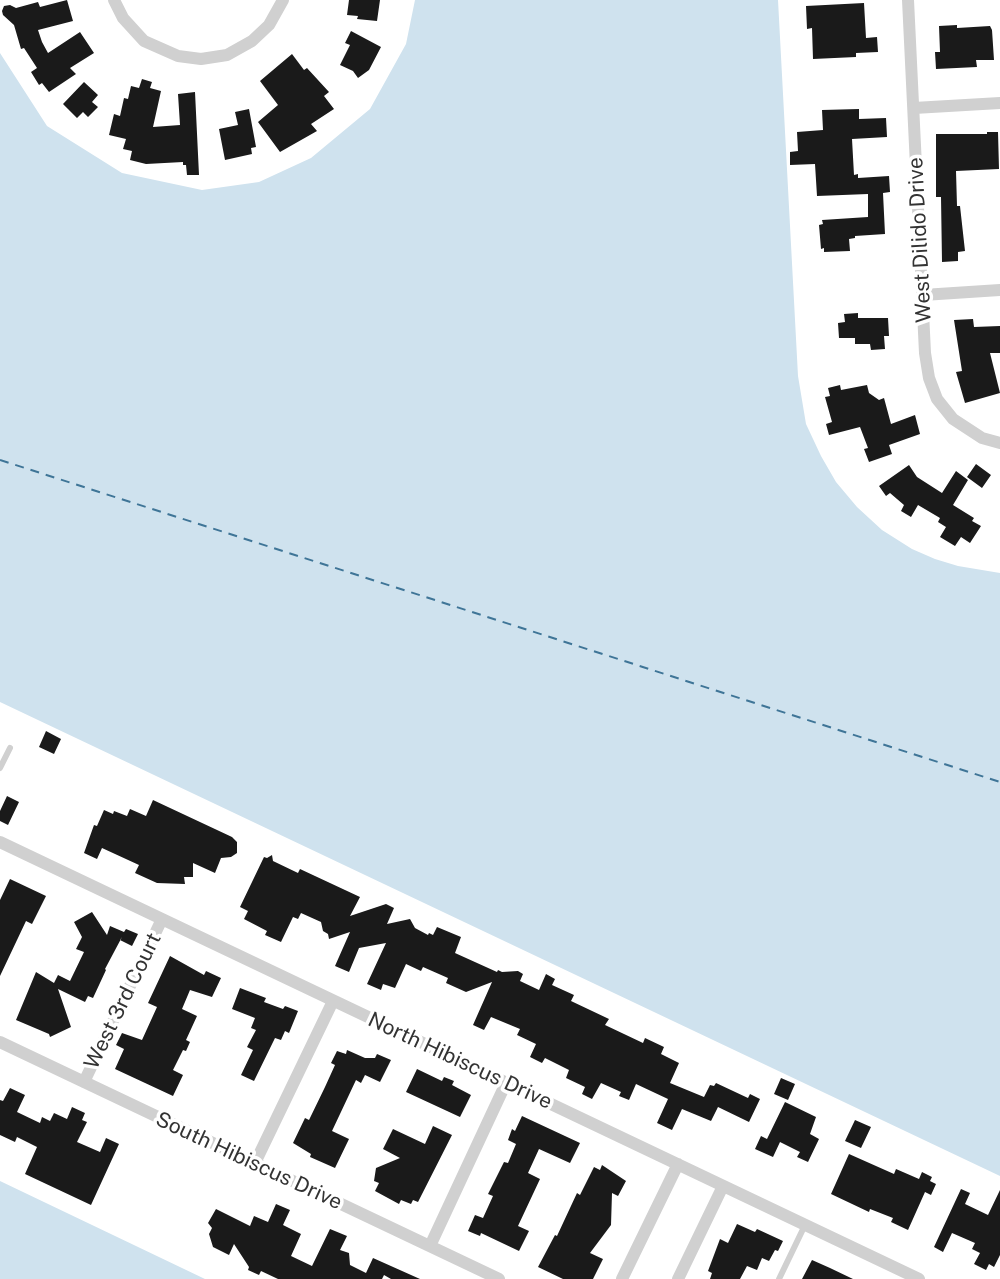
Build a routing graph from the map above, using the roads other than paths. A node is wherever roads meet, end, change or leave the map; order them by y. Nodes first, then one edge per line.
1 (114, 0) edge
2 (283, 0) edge
3 (908, 0) edge
4 (1000, 103) edge
5 (914, 108) junction
6 (1000, 290) edge
7 (923, 295) junction
8 (1000, 443) edge
9 (10, 748) dead end
10 (0, 768) edge
11 (0, 842) edge
12 (162, 919) junction
13 (333, 1001) junction
14 (0, 1042) edge
15 (84, 1082) junction
16 (506, 1083) junction
17 (255, 1163) junction
18 (678, 1164) junction
19 (723, 1186) junction
20 (805, 1225) junction
21 (430, 1246) junction
22 (891, 1273) edge
23 (499, 1279) edge
24 (622, 1279) edge
25 (678, 1279) edge
26 (779, 1279) edge
27 (919, 1279) edge

1 - 2 street
3 - 5 street, West Dilido Drive
4 - 5 street
5 - 7 street, West Dilido Drive
6 - 7 street
7 - 8 street, West Dilido Drive
9 - 10 lane
11 - 12 street, North Hibiscus Drive
12 - 13 street, North Hibiscus Drive
12 - 15 street, West 3rd Court
13 - 16 street, North Hibiscus Drive
13 - 17 street
14 - 15 street, South Hibiscus Drive
15 - 17 street, South Hibiscus Drive
16 - 18 street, North Hibiscus Drive
16 - 21 street
17 - 21 street, South Hibiscus Drive
18 - 19 street, North Hibiscus Drive
18 - 24 street
19 - 20 street, North Hibiscus Drive
19 - 25 street
20 - 22 street, North Hibiscus Drive
20 - 26 lane
21 - 23 street, South Hibiscus Drive
22 - 27 street, North Hibiscus Drive

